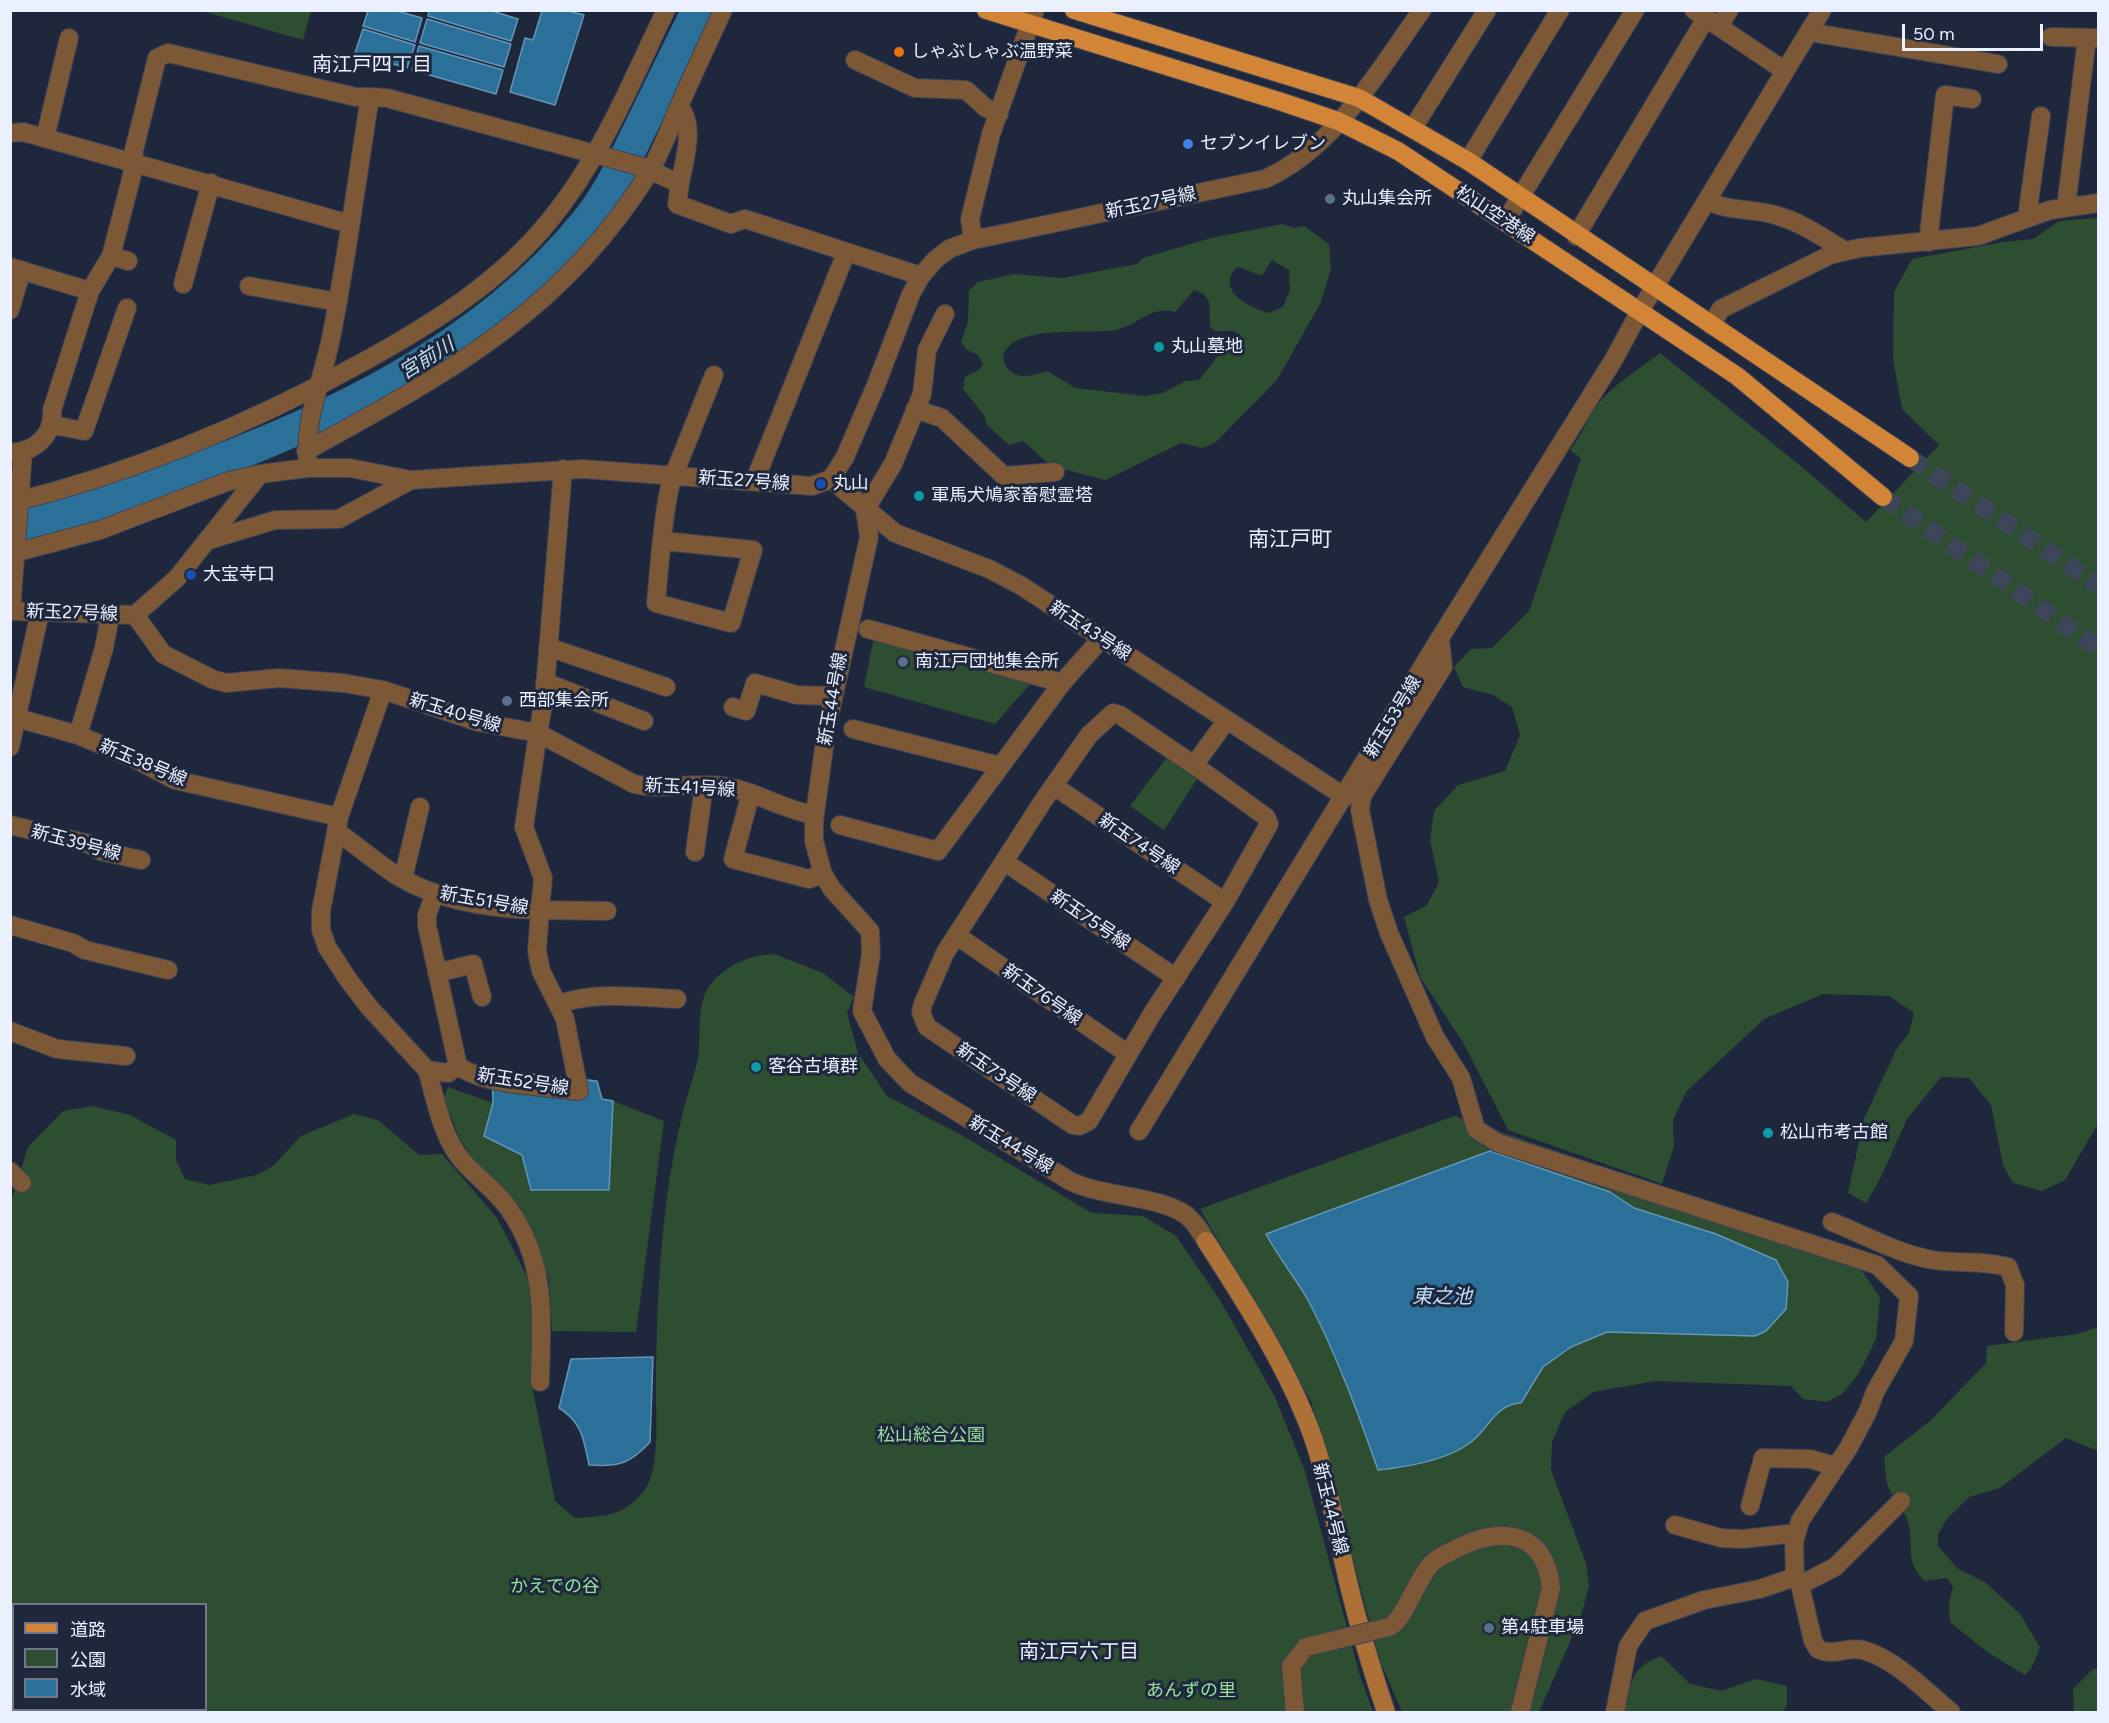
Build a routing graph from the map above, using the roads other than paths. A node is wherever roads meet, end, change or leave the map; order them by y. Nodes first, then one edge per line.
1 (666, 10) edge
2 (723, 10) edge
3 (986, 10) edge
4 (1074, 10) edge
5 (1422, 10) edge
6 (1487, 10) edge
7 (1560, 10) edge
8 (1635, 10) edge
9 (1729, 10) edge
10 (1822, 10) edge
11 (1033, 17) edge
12 (1706, 19) edge
13 (1809, 32) junction
14 (2051, 37) dead end
15 (69, 38) dead end
16 (2093, 38) edge
17 (855, 60) dead end
18 (1998, 64) dead end
19 (1785, 71) junction
20 (370, 97) junction
21 (1359, 98) junction
22 (1972, 99) dead end
23 (679, 106) junction
24 (999, 114) junction
25 (2041, 116) dead end
26 (1338, 121) junction
27 (1413, 128) junction
28 (10, 133) edge
29 (45, 138) junction
30 (603, 155) junction
31 (1468, 161) junction
32 (133, 163) junction
33 (647, 168) junction
34 (211, 183) junction
35 (680, 184) junction
36 (1521, 197) junction
37 (1707, 200) junction
38 (2098, 202) edge
39 (2066, 207) junction
40 (2027, 217) junction
41 (1505, 222) junction
42 (350, 224) junction
43 (1576, 236) junction
44 (974, 240) junction
45 (1928, 242) junction
46 (1845, 251) junction
47 (846, 253) junction
48 (16, 268) edge
49 (921, 276) junction
50 (183, 284) dead end
51 (249, 286) dead end
52 (1654, 288) junction
53 (90, 291) junction
54 (338, 302) junction
55 (127, 308) dead end
56 (10, 309) edge
57 (1640, 311) junction
58 (945, 314) dead end
59 (1711, 325) junction
60 (714, 375) dead end
61 (314, 394) junction
62 (915, 409) junction
63 (53, 424) junction
64 (17, 452) edge
65 (1910, 458) tunnel mouth
66 (307, 460) junction
67 (564, 469) junction
68 (1055, 472) dead end
69 (260, 474) junction
70 (671, 477) junction
71 (831, 479) junction
72 (411, 480) junction
73 (755, 480) junction
74 (1883, 497) tunnel mouth
75 (17, 503) edge
76 (865, 510) junction
77 (206, 541) junction
78 (663, 541) junction
79 (15, 551) edge
80 (11, 611) edge
81 (40, 612) junction
82 (135, 615) junction
83 (110, 616) junction
84 (868, 629) dead end
85 (1440, 638) junction
86 (1101, 639) junction
87 (548, 647) junction
88 (545, 682) junction
89 (1062, 683) junction
90 (666, 687) dead end
91 (383, 690) junction
92 (833, 696) junction
93 (733, 707) dead end
94 (14, 717) edge
95 (1227, 720) junction
96 (644, 721) dead end
97 (853, 729) dead end
98 (538, 733) junction
99 (78, 735) junction
100 (10, 747) edge
101 (1194, 765) junction
102 (1000, 766) junction
103 (704, 785) junction
104 (1054, 786) junction
105 (751, 793) junction
106 (1345, 797) junction
107 (420, 807) dead end
108 (815, 815) junction
109 (338, 824) junction
110 (10, 825) edge
111 (840, 825) dead end
112 (695, 852) dead end
113 (141, 860) dead end
114 (1005, 862) junction
115 (823, 874) junction
116 (403, 879) junction
117 (435, 893) junction
118 (1225, 902) junction
119 (540, 910) junction
120 (607, 911) dead end
121 (10, 926) edge
122 (956, 935) junction
123 (168, 970) dead end
124 (438, 973) junction
125 (1176, 978) junction
126 (482, 997) dead end
127 (677, 999) dead end
128 (559, 1004) junction
129 (10, 1031) edge
130 (1128, 1054) junction
131 (126, 1056) dead end
132 (458, 1066) junction
133 (427, 1070) junction
134 (1139, 1131) dead end
135 (1832, 1222) dead end
136 (2014, 1332) dead end
137 (540, 1382) dead end
138 (1835, 1467) junction
139 (1901, 1501) dead end
140 (1750, 1506) dead end
141 (1675, 1525) dead end
142 (1796, 1533) junction
143 (1798, 1581) junction
144 (1295, 1713) edge
145 (1386, 1713) edge
146 (1520, 1713) edge
147 (1615, 1713) edge
148 (1951, 1713) edge

1 - 30 street
2 - 23 street
3 - 11 main road, 松山空港線
4 - 21 main road, 松山空港線
5 - 21 street, 新玉27号線
6 - 27 street
7 - 31 street
8 - 36 street
9 - 12 street
10 - 13 street, 新玉53号線
11 - 24 street
11 - 26 main road, 松山空港線
12 - 19 street
12 - 43 street
13 - 18 street
13 - 19 street, 新玉53号線
14 - 16 street
15 - 29 street
16 - 39 street
17 - 24 street
19 - 37 street, 新玉53号線
20 - 30 street
20 - 32 street
20 - 42 street
21 - 26 street, 新玉27号線
21 - 27 main road, 松山空港線
22 - 45 street
23 - 33 street
23 - 35 street
24 - 44 street
25 - 40 street
26 - 41 main road, 松山空港線
26 - 44 street, 新玉27号線
27 - 31 main road, 松山空港線
28 - 29 street
29 - 32 street
30 - 33 street
30 - 61 street
31 - 36 main road, 松山空港線
32 - 34 street
32 - 53 street
33 - 35 street
33 - 66 street
34 - 42 street
34 - 50 street
35 - 47 street
36 - 41 street
36 - 43 main road, 松山空港線
37 - 46 street
37 - 52 street, 新玉53号線
38 - 39 street
39 - 40 street
40 - 45 street
41 - 57 main road, 松山空港線
42 - 54 street
43 - 52 main road, 松山空港線
44 - 49 street, 新玉27号線
45 - 46 street
46 - 59 street
47 - 49 street
47 - 73 street
48 - 53 street
48 - 56 street
49 - 71 street, 新玉27号線
51 - 54 street
52 - 57 street, 新玉53号線
52 - 59 main road, 松山空港線
53 - 63 street
54 - 61 street
55 - 63 street
57 - 74 main road, 松山空港線
57 - 85 street, 新玉53号線
58 - 62 street
59 - 65 main road, 松山空港線
60 - 70 street
61 - 66 street
61 - 75 street
62 - 68 street
62 - 76 street
63 - 64 street
64 - 75 street
66 - 69 street, 新玉27号線
66 - 72 street, 新玉27号線
67 - 70 street, 新玉27号線
67 - 72 street, 新玉27号線
67 - 87 street
69 - 77 street, 新玉27号線
69 - 79 street
70 - 73 street, 新玉27号線
70 - 78 street
71 - 73 street, 新玉27号線
71 - 76 street, 新玉43号線
72 - 77 street
75 - 79 street
76 - 86 street, 新玉43号線
76 - 92 street, 新玉44号線
77 - 82 street, 新玉27号線
78 - 78 street
79 - 80 street
80 - 81 street, 新玉27号線
81 - 83 street, 新玉27号線
81 - 94 street
82 - 83 street, 新玉27号線
82 - 91 street, 新玉40号線
83 - 99 street
84 - 89 street
85 - 106 street, 新玉53号線
85 - 138 street
86 - 89 street
86 - 95 street, 新玉43号線
87 - 88 street
87 - 90 street
88 - 96 street
88 - 98 street
89 - 102 street
91 - 98 street, 新玉40号線
91 - 109 street
92 - 93 street
92 - 108 street, 新玉44号線
94 - 99 street, 新玉38号線
94 - 100 street
95 - 101 street
95 - 106 street, 新玉43号線
97 - 102 street
98 - 103 street, 新玉41号線
98 - 119 street, 新玉51号線
99 - 109 street, 新玉38号線
101 - 104 street, 新玉73号線
101 - 118 street, 新玉73号線
102 - 111 street
103 - 105 street, 新玉41号線
103 - 112 street
104 - 114 street, 新玉73号線
104 - 118 street, 新玉74号線
105 - 108 street, 新玉41号線
105 - 115 street
106 - 134 street, 新玉53号線
107 - 116 street
108 - 115 street, 新玉44号線
109 - 116 street, 新玉51号線
109 - 133 street
110 - 113 street, 新玉39号線
114 - 122 street, 新玉73号線
114 - 125 street, 新玉75号線
115 - 145 street, 新玉44号線
116 - 117 street, 新玉51号線
117 - 119 street, 新玉51号線
117 - 124 street, 新玉52号線
118 - 125 street, 新玉73号線
119 - 120 street
119 - 128 street, 新玉52号線
121 - 123 street
122 - 130 street, 新玉76号線
122 - 130 street, 新玉73号線
124 - 126 street
124 - 132 street, 新玉52号線
125 - 130 street, 新玉73号線
127 - 128 street
128 - 132 street, 新玉52号線
129 - 131 street
132 - 133 street
133 - 137 street
135 - 136 street
138 - 140 street
138 - 142 street
139 - 143 street
141 - 142 street
142 - 143 street
143 - 147 street
143 - 148 street
144 - 146 street, bridge

